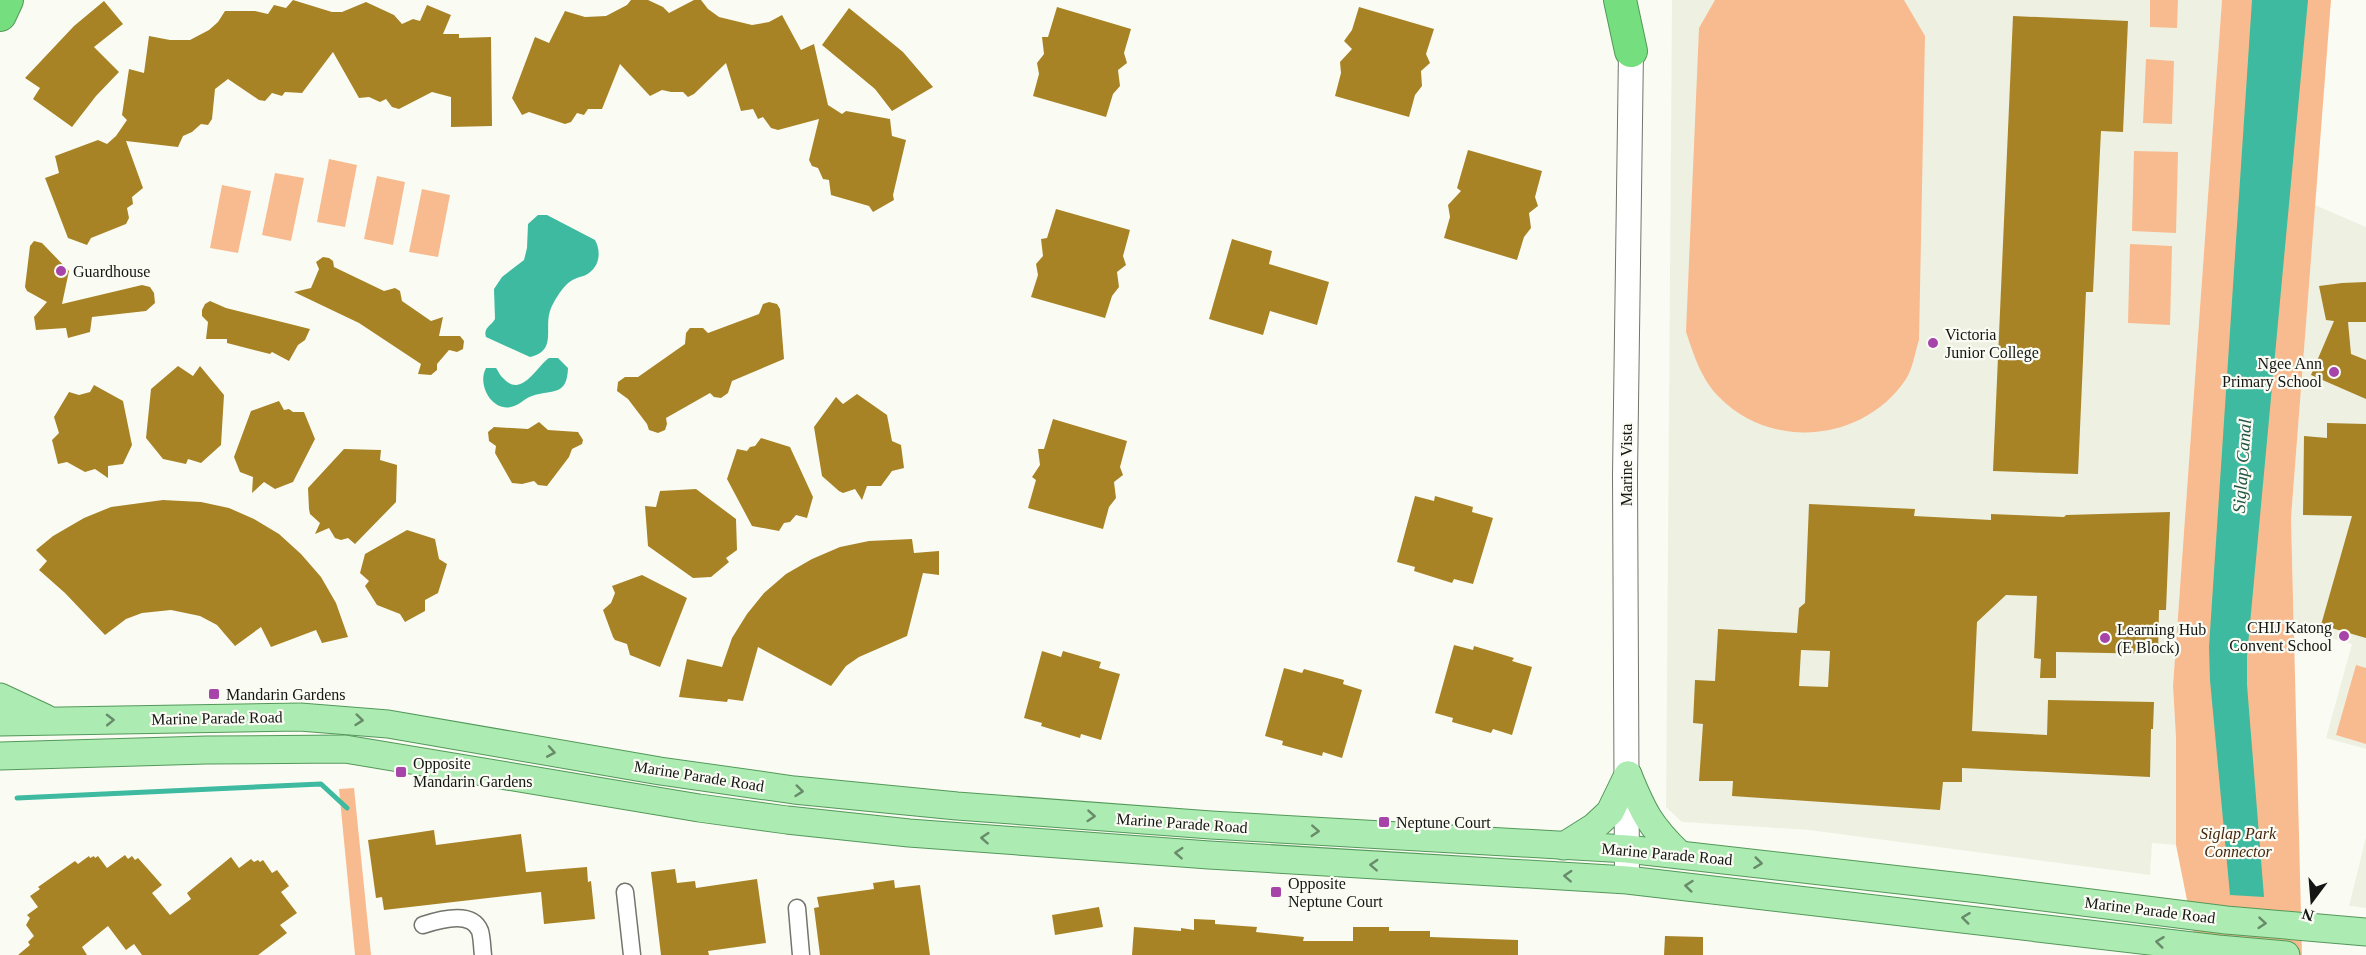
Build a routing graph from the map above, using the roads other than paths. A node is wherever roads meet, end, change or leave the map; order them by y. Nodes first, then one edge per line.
1 (7, 0) edge
2 (1620, 0) edge
3 (1638, 0) edge
4 (0, 15) edge
5 (1630, 51) junction
6 (0, 697) edge
7 (51, 721) junction
8 (0, 722) edge
9 (28, 755) junction
10 (0, 756) edge
11 (0, 770) edge
12 (1628, 775) junction
13 (1564, 846) junction
14 (1627, 849) junction
15 (1679, 854) junction
16 (1627, 880) junction
17 (625, 892) dead end
18 (797, 908) dead end
19 (423, 925) dead end
20 (2366, 932) edge
21 (483, 955) edge
22 (632, 955) edge
23 (801, 955) edge
24 (2286, 955) edge

1 - 4 highway
2 - 5 highway
3 - 5 highway
5 - 12 street, Marine Vista
6 - 7 main road
7 - 8 main road, Marine Parade Road
7 -> 13 main road, Marine Parade Road
9 - 10 main road, Marine Parade Road
9 - 11 main road
16 -> 9 main road, Marine Parade Road
12 - 13 main road
12 - 14 street, Marine Vista
12 - 15 main road
13 - 14 main road, Marine Parade Road
14 - 15 main road, Marine Parade Road
14 - 16 street, Marine Vista
15 -> 20 main road, Marine Parade Road
24 -> 16 main road, Marine Parade Road
17 - 22 street
18 - 23 street
19 - 21 street

